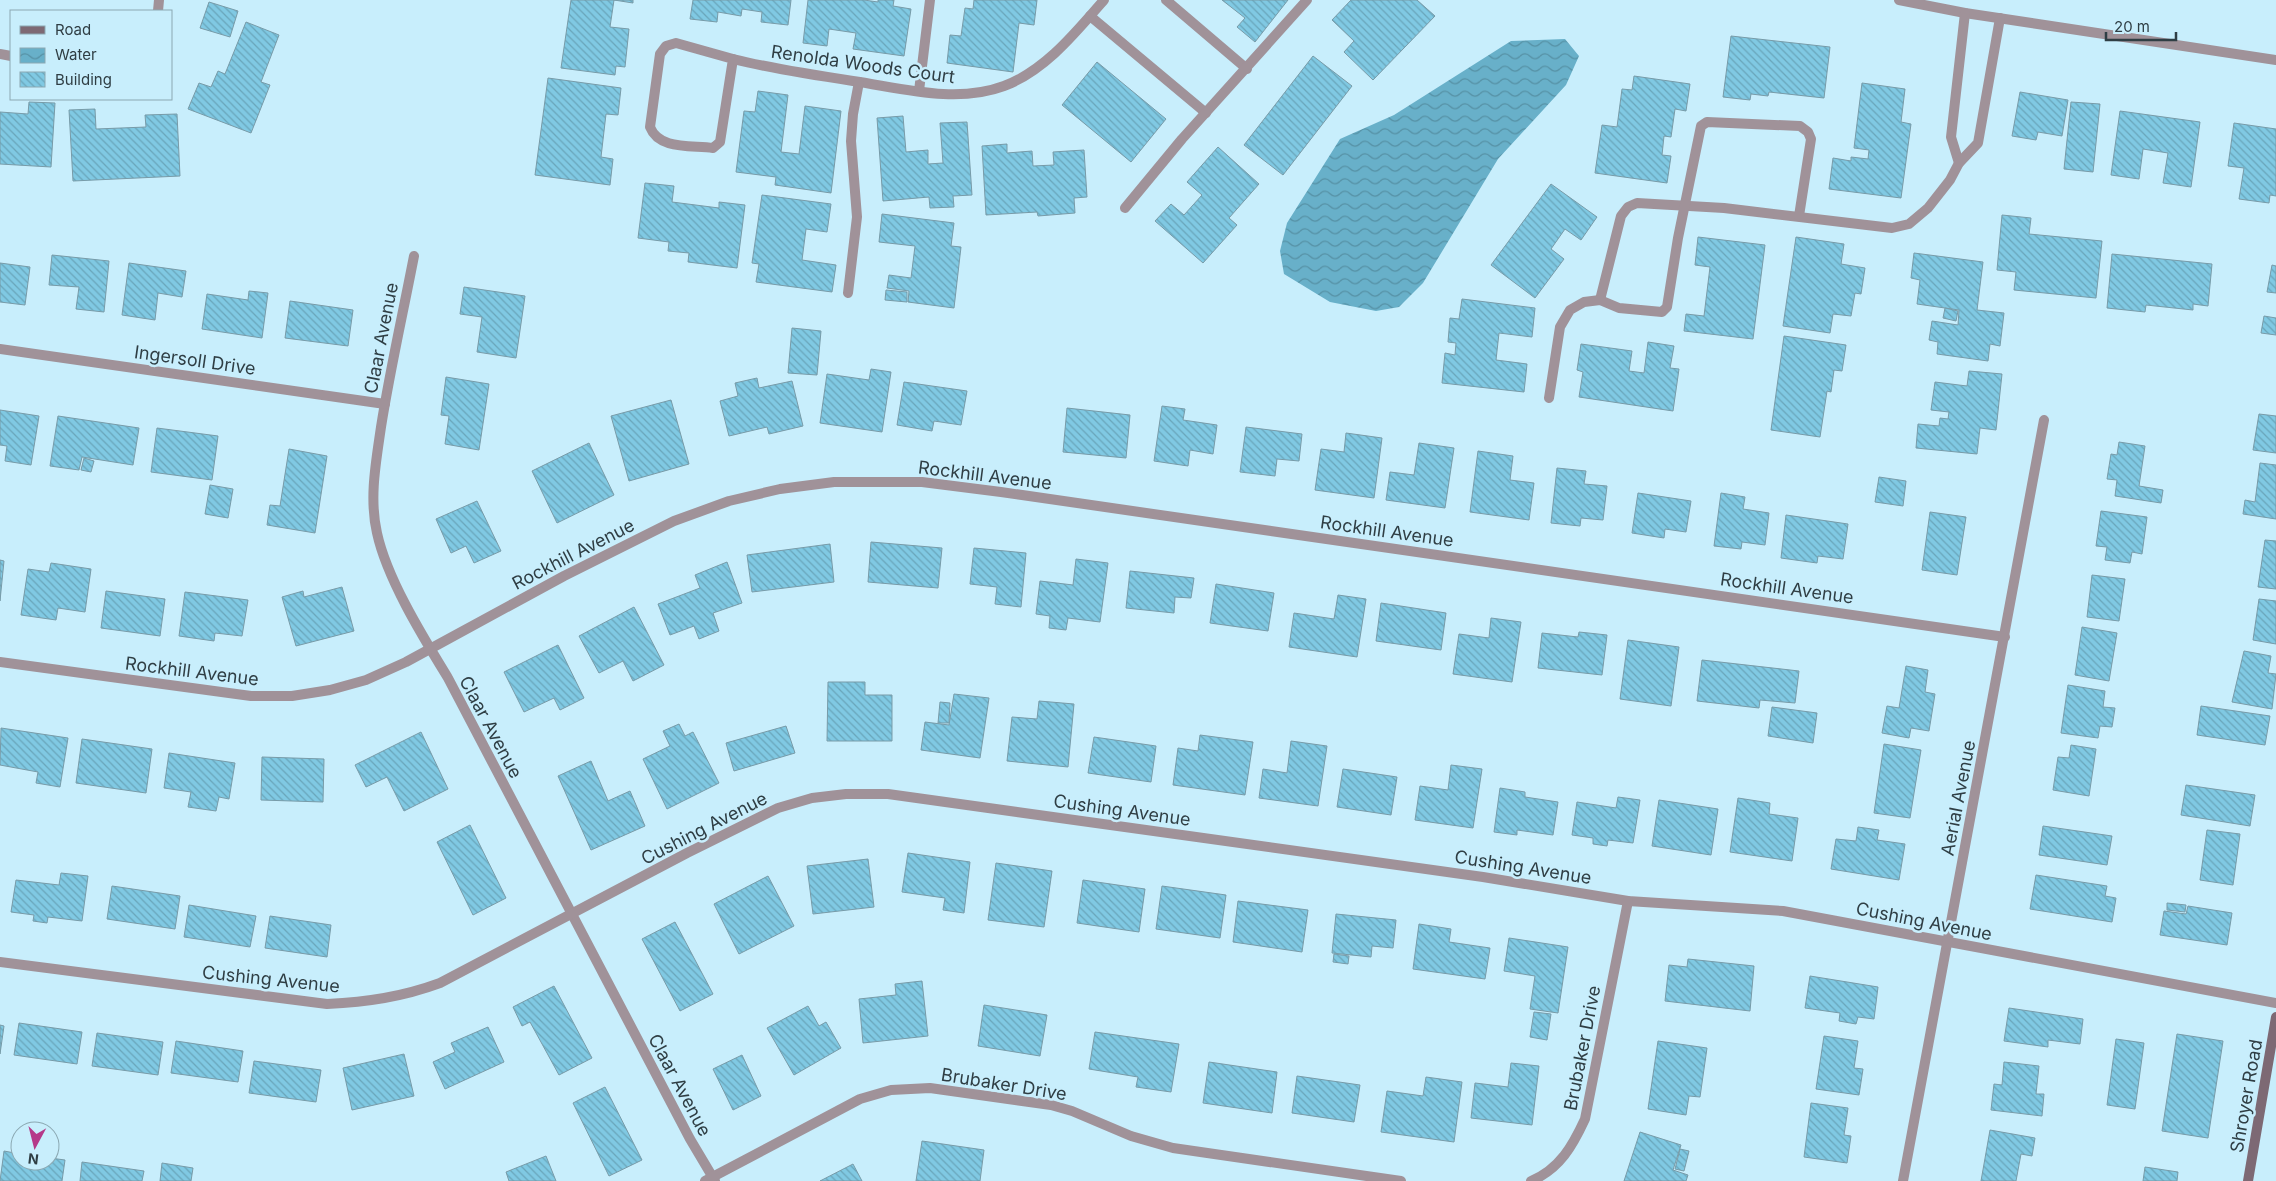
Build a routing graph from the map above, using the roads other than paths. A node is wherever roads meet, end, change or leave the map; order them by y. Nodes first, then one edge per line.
1 (930, 0) edge
2 (1104, 0) edge
3 (1166, 0) edge
4 (1307, 0) edge
5 (1899, 0) edge
6 (1966, 13) junction
7 (1090, 16) junction
8 (2000, 18) junction
9 (733, 59) junction
10 (2276, 60) edge
11 (1247, 69) junction
12 (859, 82) junction
13 (919, 91) junction
14 (1206, 113) junction
15 (1959, 163) junction
16 (1685, 206) junction
17 (1124, 208) dead end
18 (1799, 216) junction
19 (414, 256) dead end
20 (848, 293) dead end
21 (1600, 300) junction
22 (0, 349) edge
23 (1549, 398) dead end
24 (385, 404) junction
25 (2044, 420) dead end
26 (2005, 637) junction
27 (430, 649) junction
28 (0, 662) edge
29 (1628, 901) junction
30 (572, 915) junction
31 (1947, 941) junction
32 (0, 962) edge
33 (2276, 1003) edge
34 (2276, 1017) edge
35 (711, 1180) edge
36 (1402, 1181) edge
37 (1531, 1181) edge
38 (1903, 1181) edge
39 (2248, 1181) edge

1 - 13 street
2 - 7 street, Renolda Woods Court
3 - 11 street
4 - 11 street
5 - 6 street
6 - 8 street
6 - 15 street
7 - 13 street, Renolda Woods Court
7 - 14 street
8 - 10 street
8 - 15 street
9 - 9 street, Renolda Woods Court
9 - 12 street, Renolda Woods Court
11 - 14 street
12 - 13 street, Renolda Woods Court
12 - 20 street
14 - 17 street
15 - 18 street
16 - 18 street
16 - 18 street
16 - 21 street
16 - 21 street
19 - 24 street, Claar Avenue
21 - 23 street
22 - 24 street, Ingersoll Drive
24 - 27 street, Claar Avenue
25 - 26 street, Aerial Avenue
26 - 27 street, Rockhill Avenue
26 - 31 street, Aerial Avenue
27 - 28 street, Rockhill Avenue
27 - 30 street, Claar Avenue
29 - 30 street, Cushing Avenue
29 - 31 street, Cushing Avenue
29 - 37 street, Brubaker Drive
30 - 32 street, Cushing Avenue
30 - 35 street, Claar Avenue
31 - 33 street, Cushing Avenue
31 - 38 street, Aerial Avenue
34 - 39 main road, Shroyer Road
35 - 36 street, Brubaker Drive

